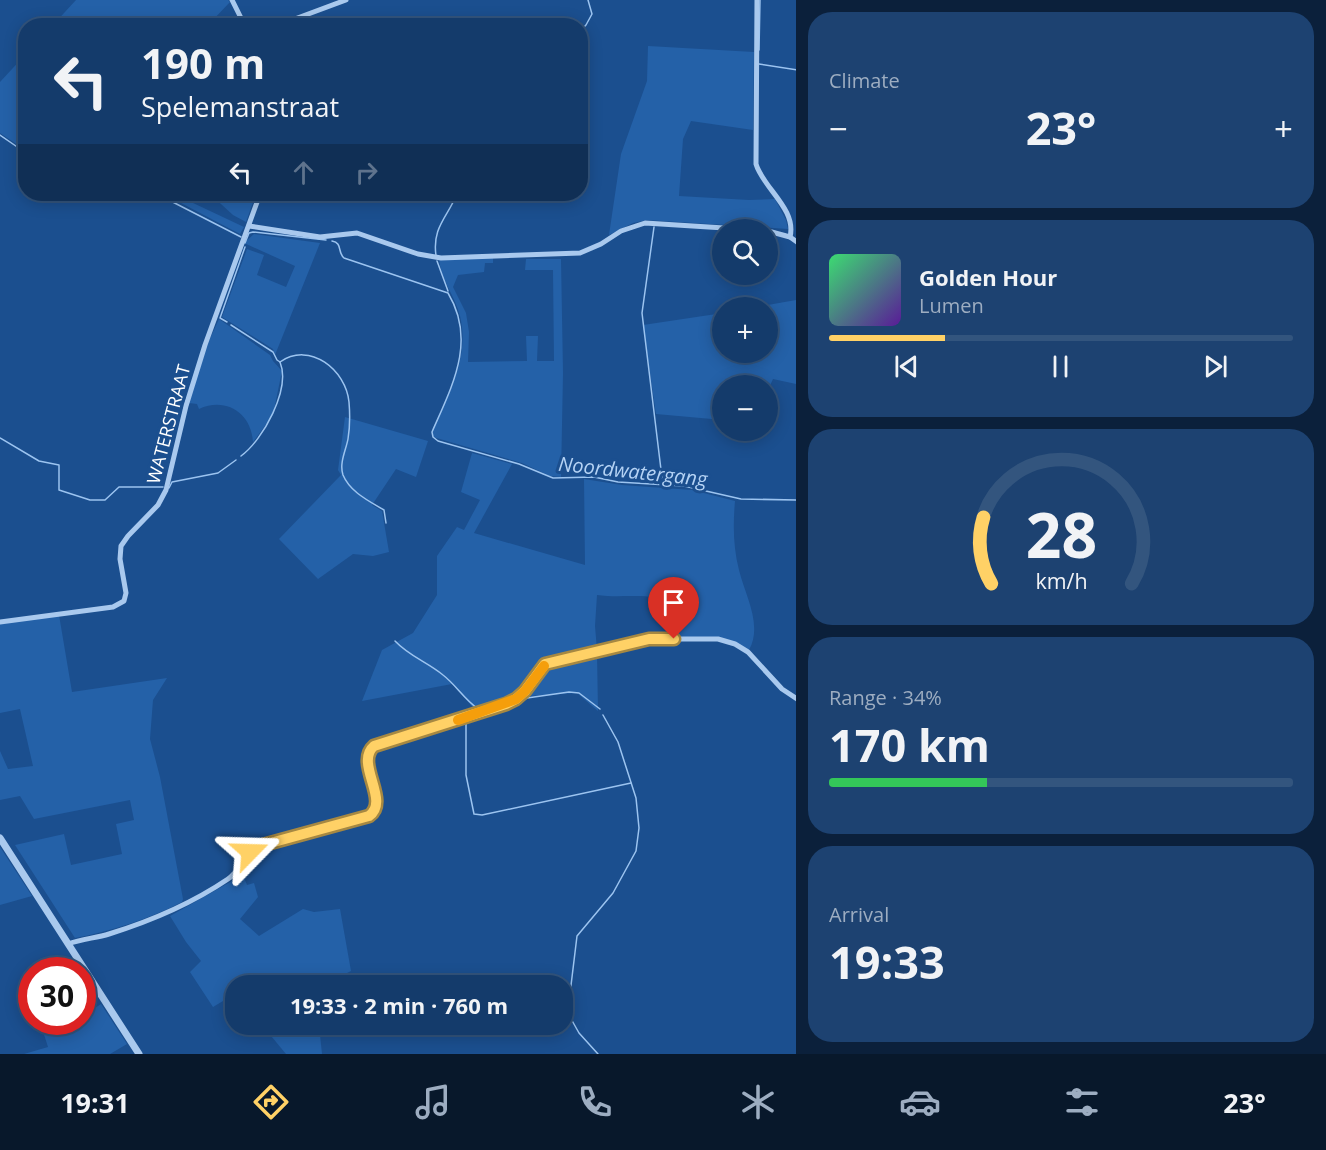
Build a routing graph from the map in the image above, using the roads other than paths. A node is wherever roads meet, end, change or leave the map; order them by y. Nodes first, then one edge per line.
1 (232, 0) edge
2 (346, 0) edge
3 (757, 0) edge
4 (241, 18) edge
5 (298, 18) edge
6 (258, 201) edge
7 (249, 226) junction
8 (712, 227) edge
9 (778, 234) edge
10 (790, 237) junction
11 (796, 242) edge
12 (0, 622) edge
13 (796, 699) edge
14 (0, 838) edge
15 (68, 944) junction
16 (139, 1054) edge

1 - 4 street
2 - 5 street
3 - 10 street
6 - 7 street, WATERSTRAAT
7 - 8 street
7 - 12 street, WATERSTRAAT
9 - 10 street
10 - 11 street
13 - 15 street
14 - 15 street
15 - 16 street

